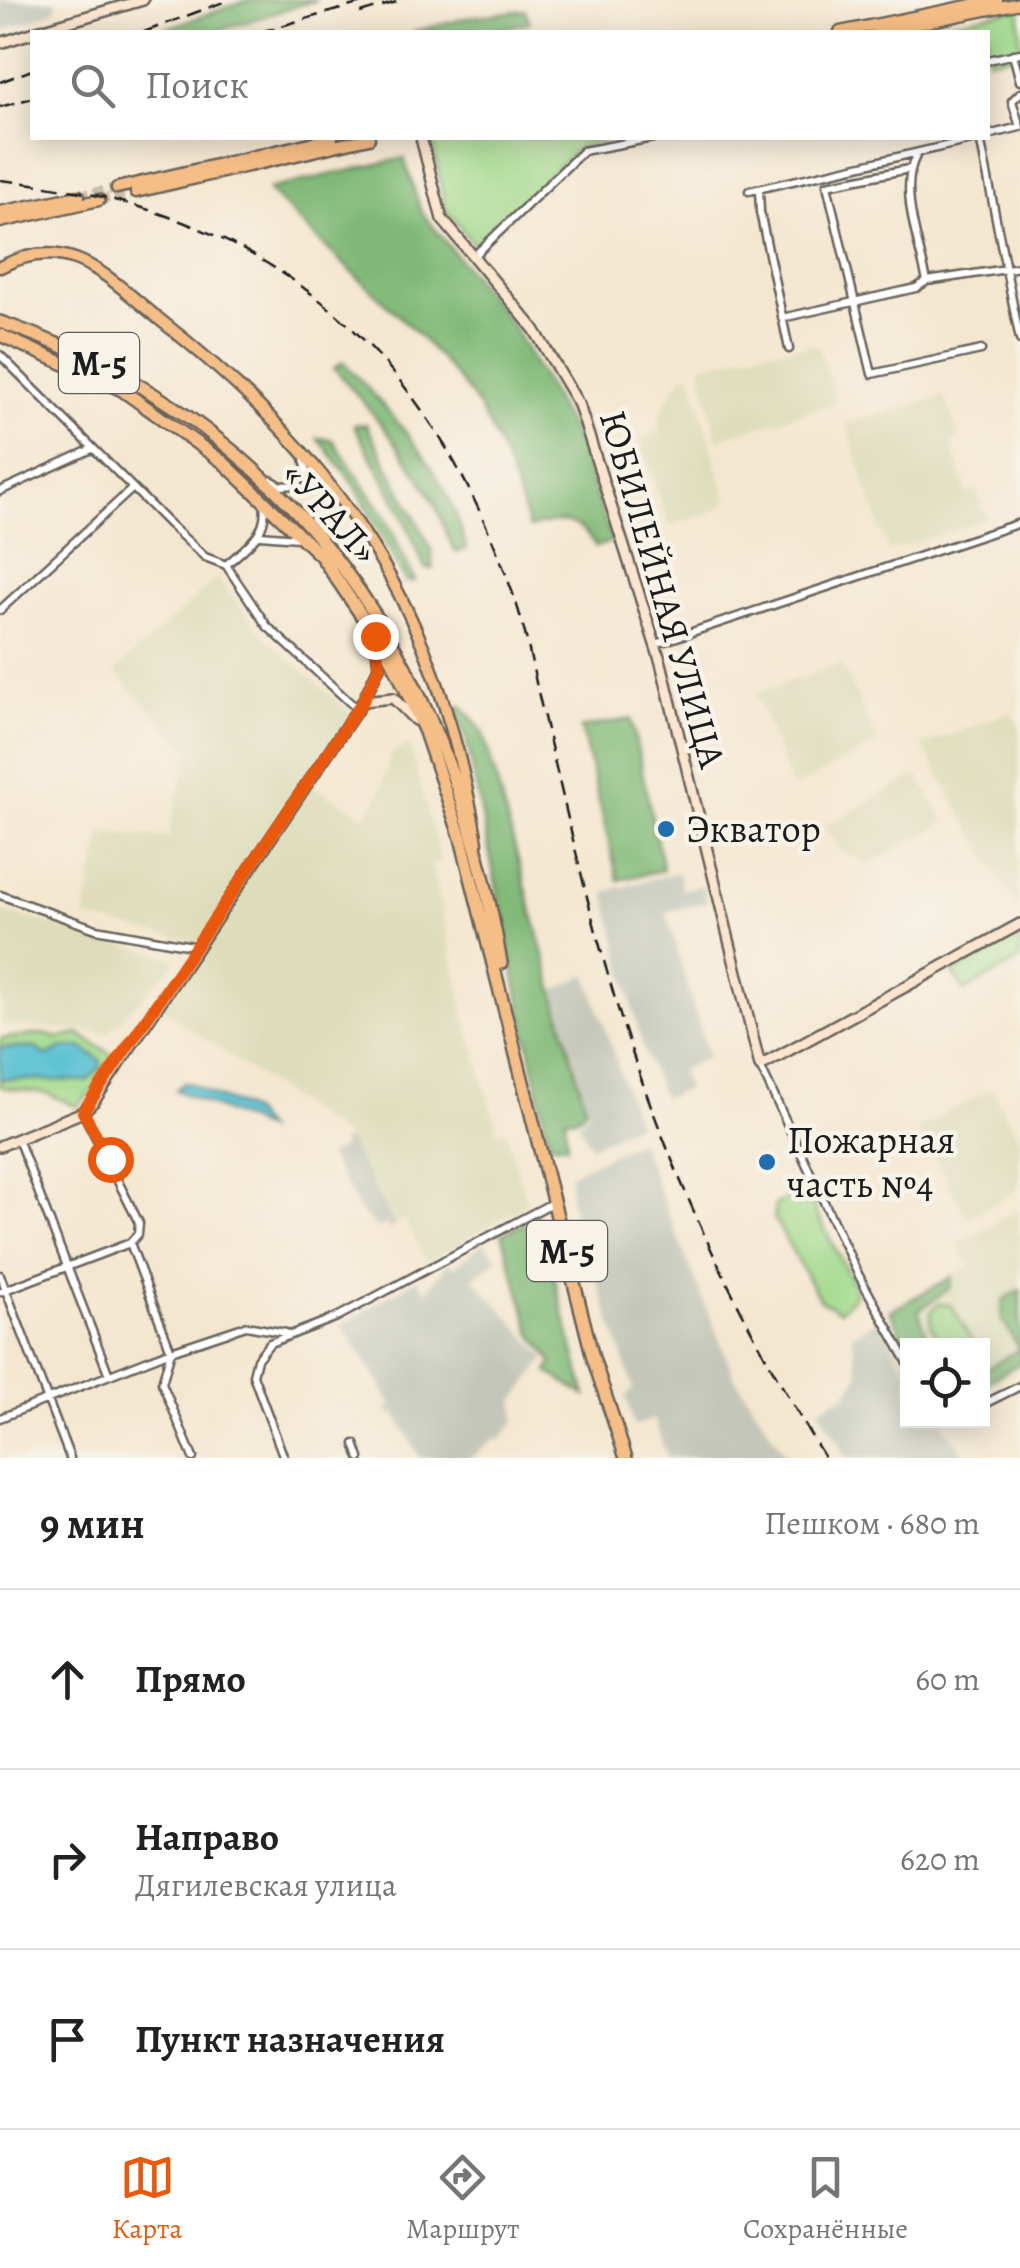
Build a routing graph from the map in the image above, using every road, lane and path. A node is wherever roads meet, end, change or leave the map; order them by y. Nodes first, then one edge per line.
1 (143, 0) edge
2 (996, 0) edge
3 (1020, 3) edge
4 (43, 30) edge
5 (850, 30) edge
6 (886, 30) edge
7 (30, 34) edge
8 (0, 42) edge
9 (1017, 54) edge
10 (990, 60) edge
11 (1020, 80) edge
12 (1020, 93) edge
13 (1020, 127) edge
14 (990, 135) edge
15 (323, 140) edge
16 (359, 140) edge
17 (421, 140) edge
18 (632, 140) edge
19 (972, 140) edge
20 (980, 140) edge
21 (916, 155) junction
22 (909, 168) junction
23 (117, 188) tunnel mouth
24 (759, 190) junction
25 (749, 191) dead end
26 (136, 192) tunnel mouth
27 (79, 196) tunnel mouth
28 (99, 200) tunnel mouth
29 (0, 212) edge
30 (0, 222) edge
31 (472, 258) junction
32 (0, 267) edge
33 (1020, 267) edge
34 (1004, 270) junction
35 (927, 282) junction
36 (855, 300) junction
37 (782, 318) junction
38 (0, 322) edge
39 (0, 335) edge
40 (1020, 340) edge
41 (788, 349) dead end
42 (981, 350) dead end
43 (0, 356) edge
44 (187, 424) junction
45 (287, 432) junction
46 (92, 449) junction
47 (232, 452) junction
48 (133, 488) junction
49 (0, 491) edge
50 (263, 498) junction
51 (1020, 523) edge
52 (260, 535) junction
53 (302, 539) junction
54 (226, 565) junction
55 (0, 610) edge
56 (375, 636) junction
57 (656, 644) junction
58 (360, 705) junction
59 (425, 732) junction
60 (479, 850) junction
61 (0, 895) edge
62 (1020, 924) edge
63 (198, 947) junction
64 (515, 1041) junction
65 (760, 1066) junction
66 (83, 1112) junction
67 (18, 1139) junction
68 (0, 1146) edge
69 (555, 1201) junction
70 (130, 1242) junction
71 (65, 1267) junction
72 (0, 1275) edge
73 (3, 1291) edge
74 (287, 1333) junction
75 (900, 1349) edge
76 (171, 1351) junction
77 (110, 1376) junction
78 (1020, 1386) edge
79 (48, 1400) junction
80 (990, 1400) edge
81 (0, 1418) edge
82 (355, 1444) dead end
83 (70, 1458) edge
84 (193, 1458) edge
85 (284, 1458) edge
86 (360, 1458) edge
87 (626, 1458) edge

1 - 4 street
2 - 5 main road
3 - 6 main road
7 - 8 street
9 - 10 street
9 - 11 street
12 - 13 street
13 - 14 street
15 - 23 main road
16 - 26 main road
17 - 31 street, ЮБИЛЕЙНАЯ УЛИЦА
18 - 31 street
19 - 21 street
20 - 34 street
21 - 22 street
21 - 24 street
22 - 35 street
22 - 36 street
24 - 25 street
24 - 37 street
27 - 29 main road
28 - 30 main road
31 - 57 street, ЮБИЛЕЙНАЯ УЛИЦА
32 - 45 main road
33 - 34 street
34 - 35 street
34 - 40 street
35 - 36 street
36 - 37 street
36 - 42 street
37 - 41 street
38 - 44 highway, «УРАЛ» / М-5
39 - 44 highway, «УРАЛ» / М-5
43 - 46 street
44 - 47 highway, «УРАЛ» / М-5
44 - 50 highway, «УРАЛ» / М-5
45 - 47 street
45 - 60 main road
46 - 48 street
46 - 49 street
47 - 60 highway, «УРАЛ» / М-5
48 - 54 street
48 - 55 street
50 - 52 street
50 - 53 highway, «УРАЛ» / М-5
51 - 57 street
52 - 53 street
52 - 54 street
53 - 56 highway, «УРАЛ» / М-5
54 - 58 street
56 - 58 street
56 - 59 highway, «УРАЛ» / М-5
57 - 65 street, ЮБИЛЕЙНАЯ УЛИЦА
58 - 59 street
58 - 63 street
59 - 64 highway, «УРАЛ» / М-5
60 - 64 highway, «УРАЛ» / М-5
61 - 63 street
62 - 65 street
63 - 66 street
64 - 69 highway, «УРАЛ» / М-5
65 - 75 street, ЮБИЛЕЙНАЯ УЛИЦА
66 - 67 street
66 - 70 street
67 - 68 street
67 - 71 street
69 - 74 street
69 - 87 highway, «УРАЛ» / М-5
70 - 71 street
70 - 76 street
71 - 73 street
71 - 77 street
72 - 73 street
73 - 79 street
74 - 76 street
74 - 85 street
76 - 77 street
76 - 84 street
77 - 79 street
78 - 80 street
79 - 81 street
79 - 83 street
82 - 86 street

